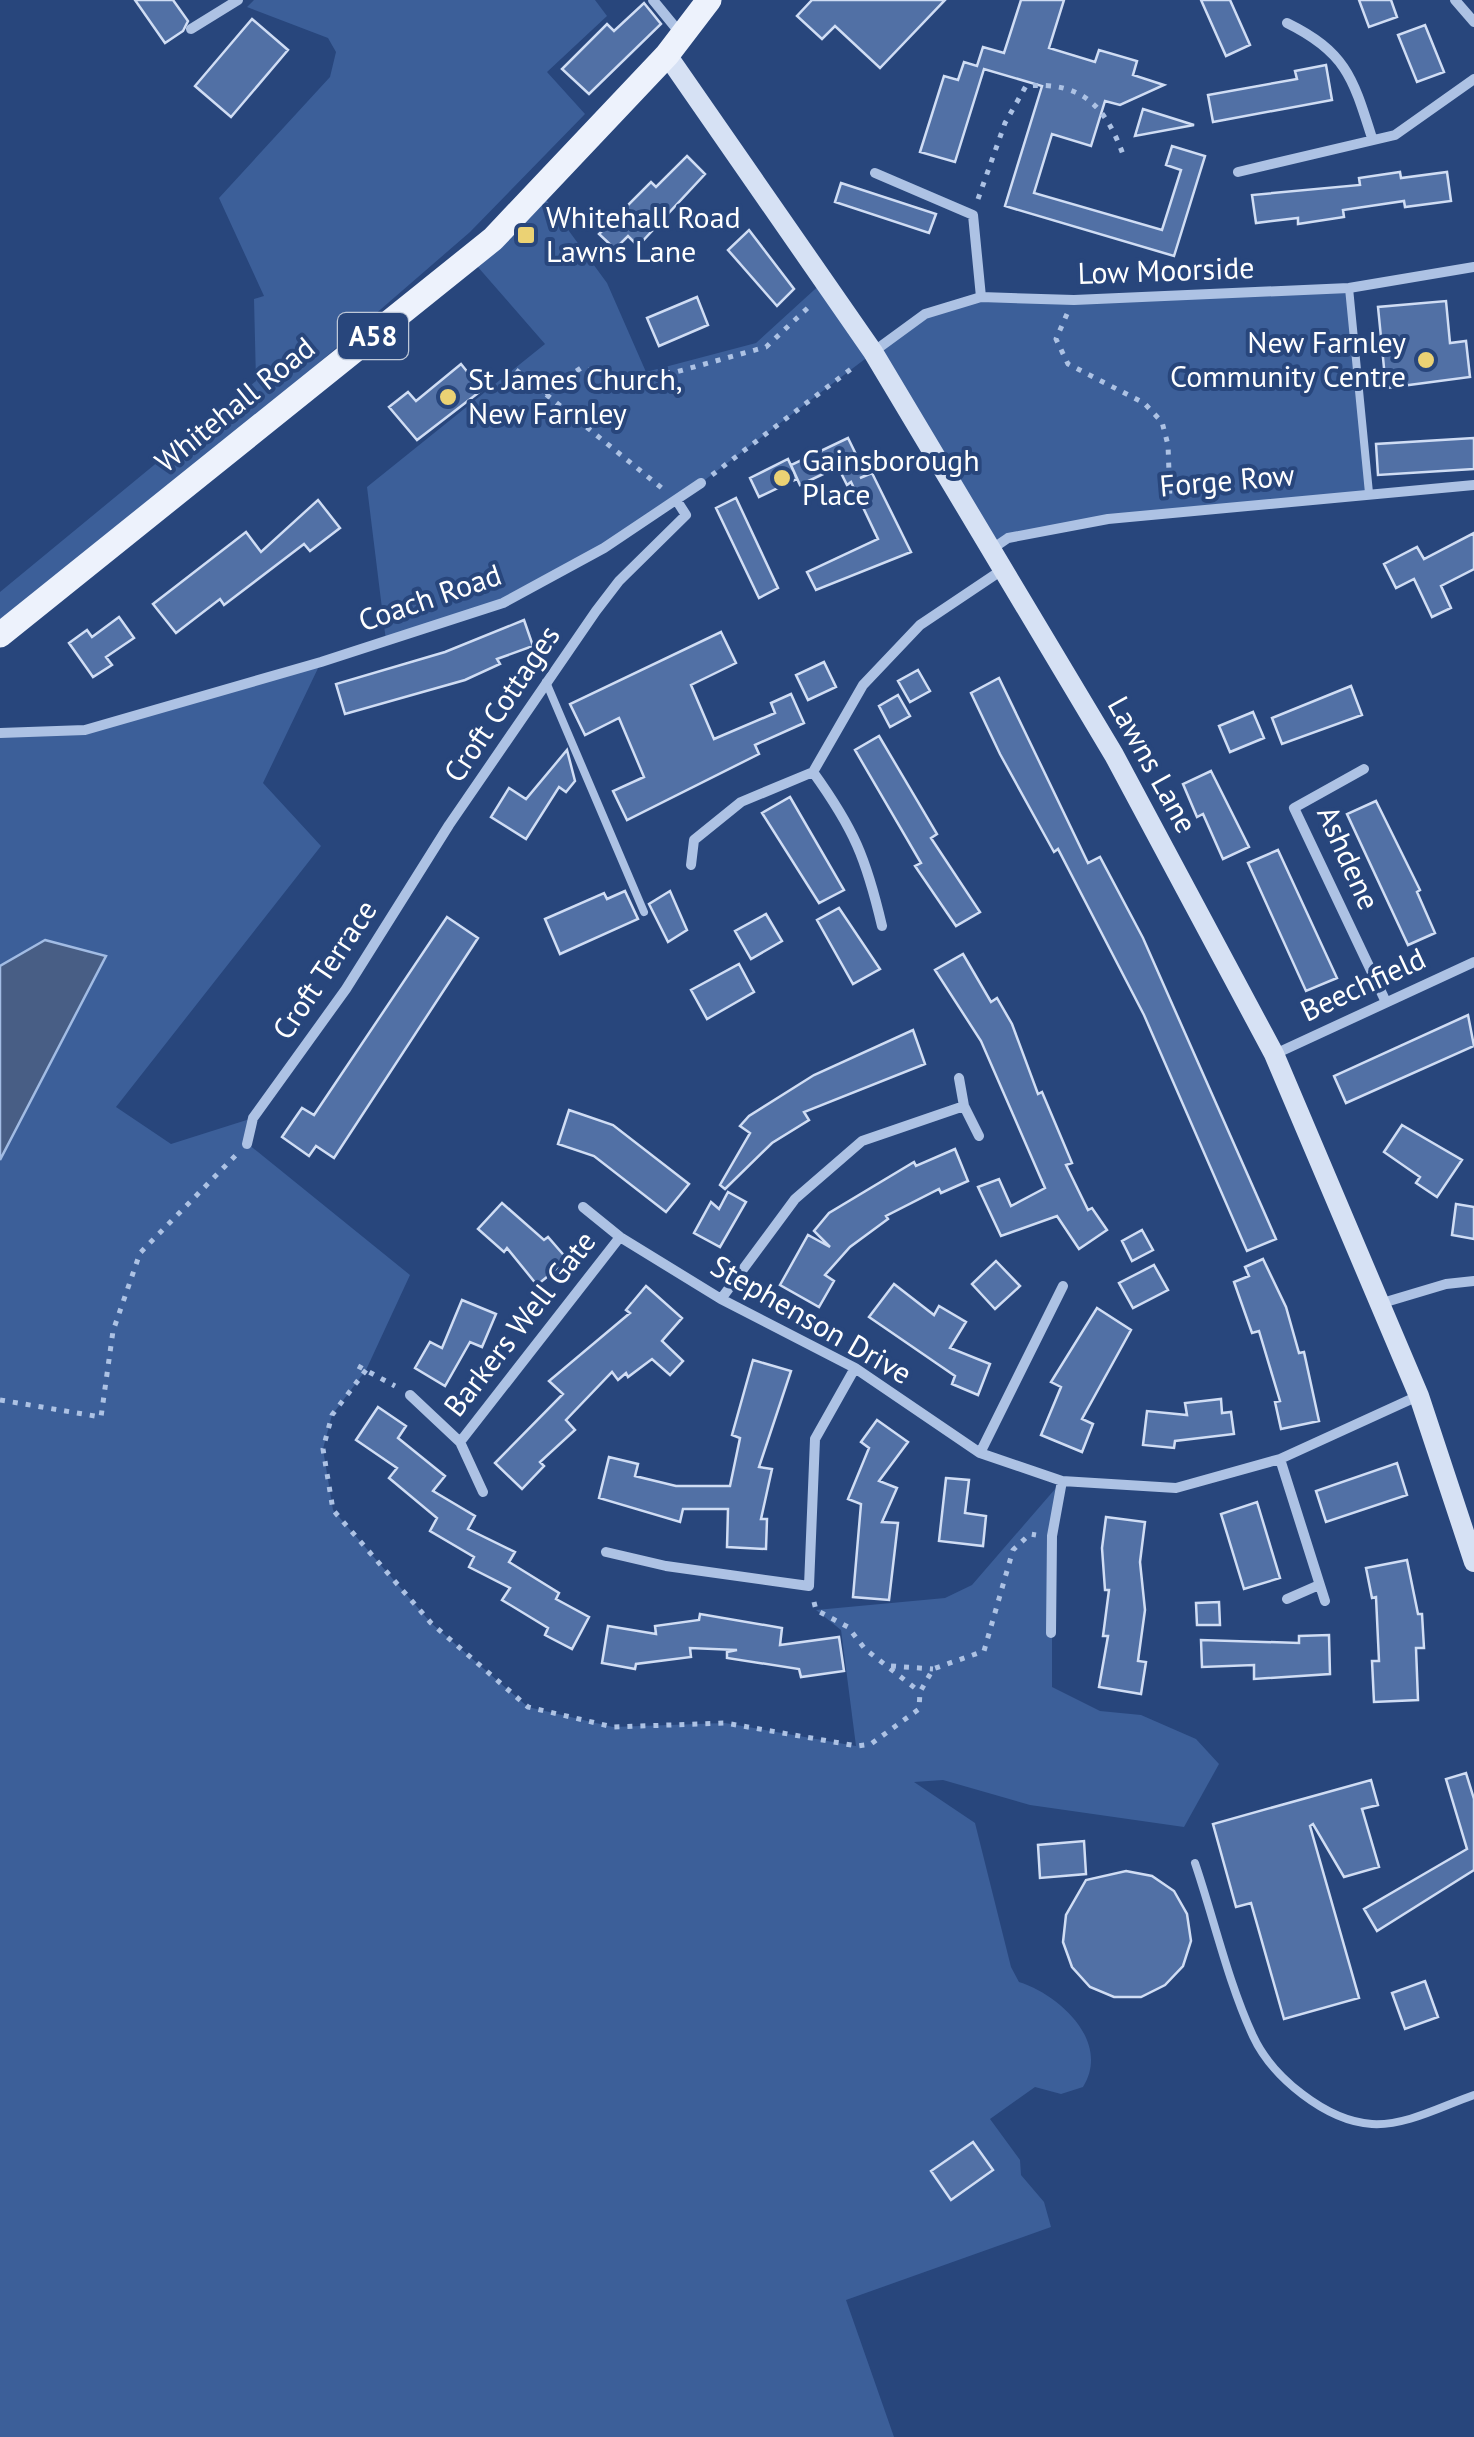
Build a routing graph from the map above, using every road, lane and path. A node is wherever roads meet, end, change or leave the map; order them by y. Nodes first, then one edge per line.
1 (238, 0) edge
2 (653, 0) edge
3 (709, 0) edge
4 (1455, 0) edge
5 (1474, 22) edge
6 (1288, 23) dead end
7 (191, 29) dead end
8 (674, 44) junction
9 (1474, 79) edge
10 (1372, 138) junction
11 (1126, 160) dead end
12 (1238, 172) dead end
13 (876, 173) dead end
14 (973, 215) junction
15 (1474, 267) edge
16 (830, 287) junction
17 (1349, 288) junction
18 (981, 297) junction
19 (1074, 300) junction
20 (873, 352) junction
21 (516, 370) dead end
22 (544, 394) junction
23 (701, 483) joint
24 (1474, 485) edge
25 (1369, 493) junction
26 (676, 501) junction
27 (1170, 512) junction
28 (990, 550) junction
29 (1002, 570) junction
30 (0, 635) edge
31 (546, 682) junction
32 (0, 733) edge
33 (1364, 769) dead end
34 (813, 772) junction
35 (449, 825) joint
36 (691, 865) dead end
37 (644, 912) dead end
38 (882, 926) dead end
39 (1474, 962) edge
40 (1385, 1000) junction
41 (1274, 1054) junction
42 (959, 1078) dead end
43 (964, 1106) junction
44 (979, 1136) dead end
45 (247, 1144) joint
46 (583, 1207) dead end
47 (620, 1236) junction
48 (1474, 1281) edge
49 (1064, 1286) dead end
50 (721, 1300) junction
51 (1378, 1304) junction
52 (358, 1366) dead end
53 (855, 1368) junction
54 (366, 1370) junction
55 (410, 1394) joint
56 (1419, 1396) junction
57 (0, 1400) edge
58 (460, 1442) junction
59 (980, 1454) junction
60 (1280, 1459) junction
61 (1062, 1481) junction
62 (483, 1492) dead end
63 (1052, 1536) junction
64 (606, 1552) dead end
65 (1474, 1562) edge
66 (1319, 1585) junction
67 (809, 1586) junction
68 (1287, 1599) dead end
69 (1326, 1601) dead end
70 (1051, 1633) dead end
71 (890, 1666) junction
72 (933, 1669) junction
73 (920, 1692) junction
74 (1195, 1862) dead end
75 (1474, 2096) edge

1 - 7 street
2 - 8 street
3 - 8 main road, Whitehall Road / A58
4 - 5 street
6 - 10 street
8 - 16 street, Lawns Lane
8 - 30 main road, Whitehall Road / A58
9 - 10 street
10 - 12 street
11 - 14 path
13 - 14 street
14 - 18 street
15 - 17 street, Low Moorside
16 - 20 street, Lawns Lane
16 - 22 path
17 - 19 street, Low Moorside
17 - 25 lane
18 - 19 street, Low Moorside
18 - 20 street, Low Moorside
19 - 27 path
20 - 23 path
20 - 28 street, Lawns Lane
21 - 22 path
22 - 26 path
23 - 26 street, Coach Road
24 - 25 street, Forge Row
25 - 27 street, Forge Row
26 - 31 street, Croft Cottages
26 - 32 street, Coach Road
27 - 28 street, Forge Row
28 - 29 street, Lawns Lane
29 - 34 street
29 - 41 street, Lawns Lane
31 - 35 street, Croft Cottages
31 - 37 lane
33 - 40 street, Ashdene
34 - 36 street
34 - 38 street
35 - 45 street, Croft Terrace
39 - 40 street, Beechfield
40 - 41 street, Beechfield
41 - 51 street, Lawns Lane
42 - 43 street
43 - 44 street
43 - 50 street
45 - 57 path
46 - 47 street, Stephenson Drive
47 - 50 street, Stephenson Drive
47 - 58 street, Barkers Well Gate
48 - 51 street
49 - 59 street
50 - 53 street, Stephenson Drive
51 - 56 street, Lawns Lane
52 - 54 path
53 - 59 street, Stephenson Drive
53 - 67 street
54 - 55 path
54 - 73 path
55 - 58 street, Barkers Well Gate
56 - 60 street, Stephenson Drive
56 - 65 street, Lawns Lane
58 - 62 street, Barkers Well Gate
59 - 61 street, Stephenson Drive
60 - 61 street, Stephenson Drive
60 - 66 street
61 - 63 street
63 - 70 street
63 - 72 path
64 - 67 street
66 - 68 street
66 - 69 street
67 - 71 path
71 - 72 path
71 - 73 path
72 - 73 path
74 - 75 lane

